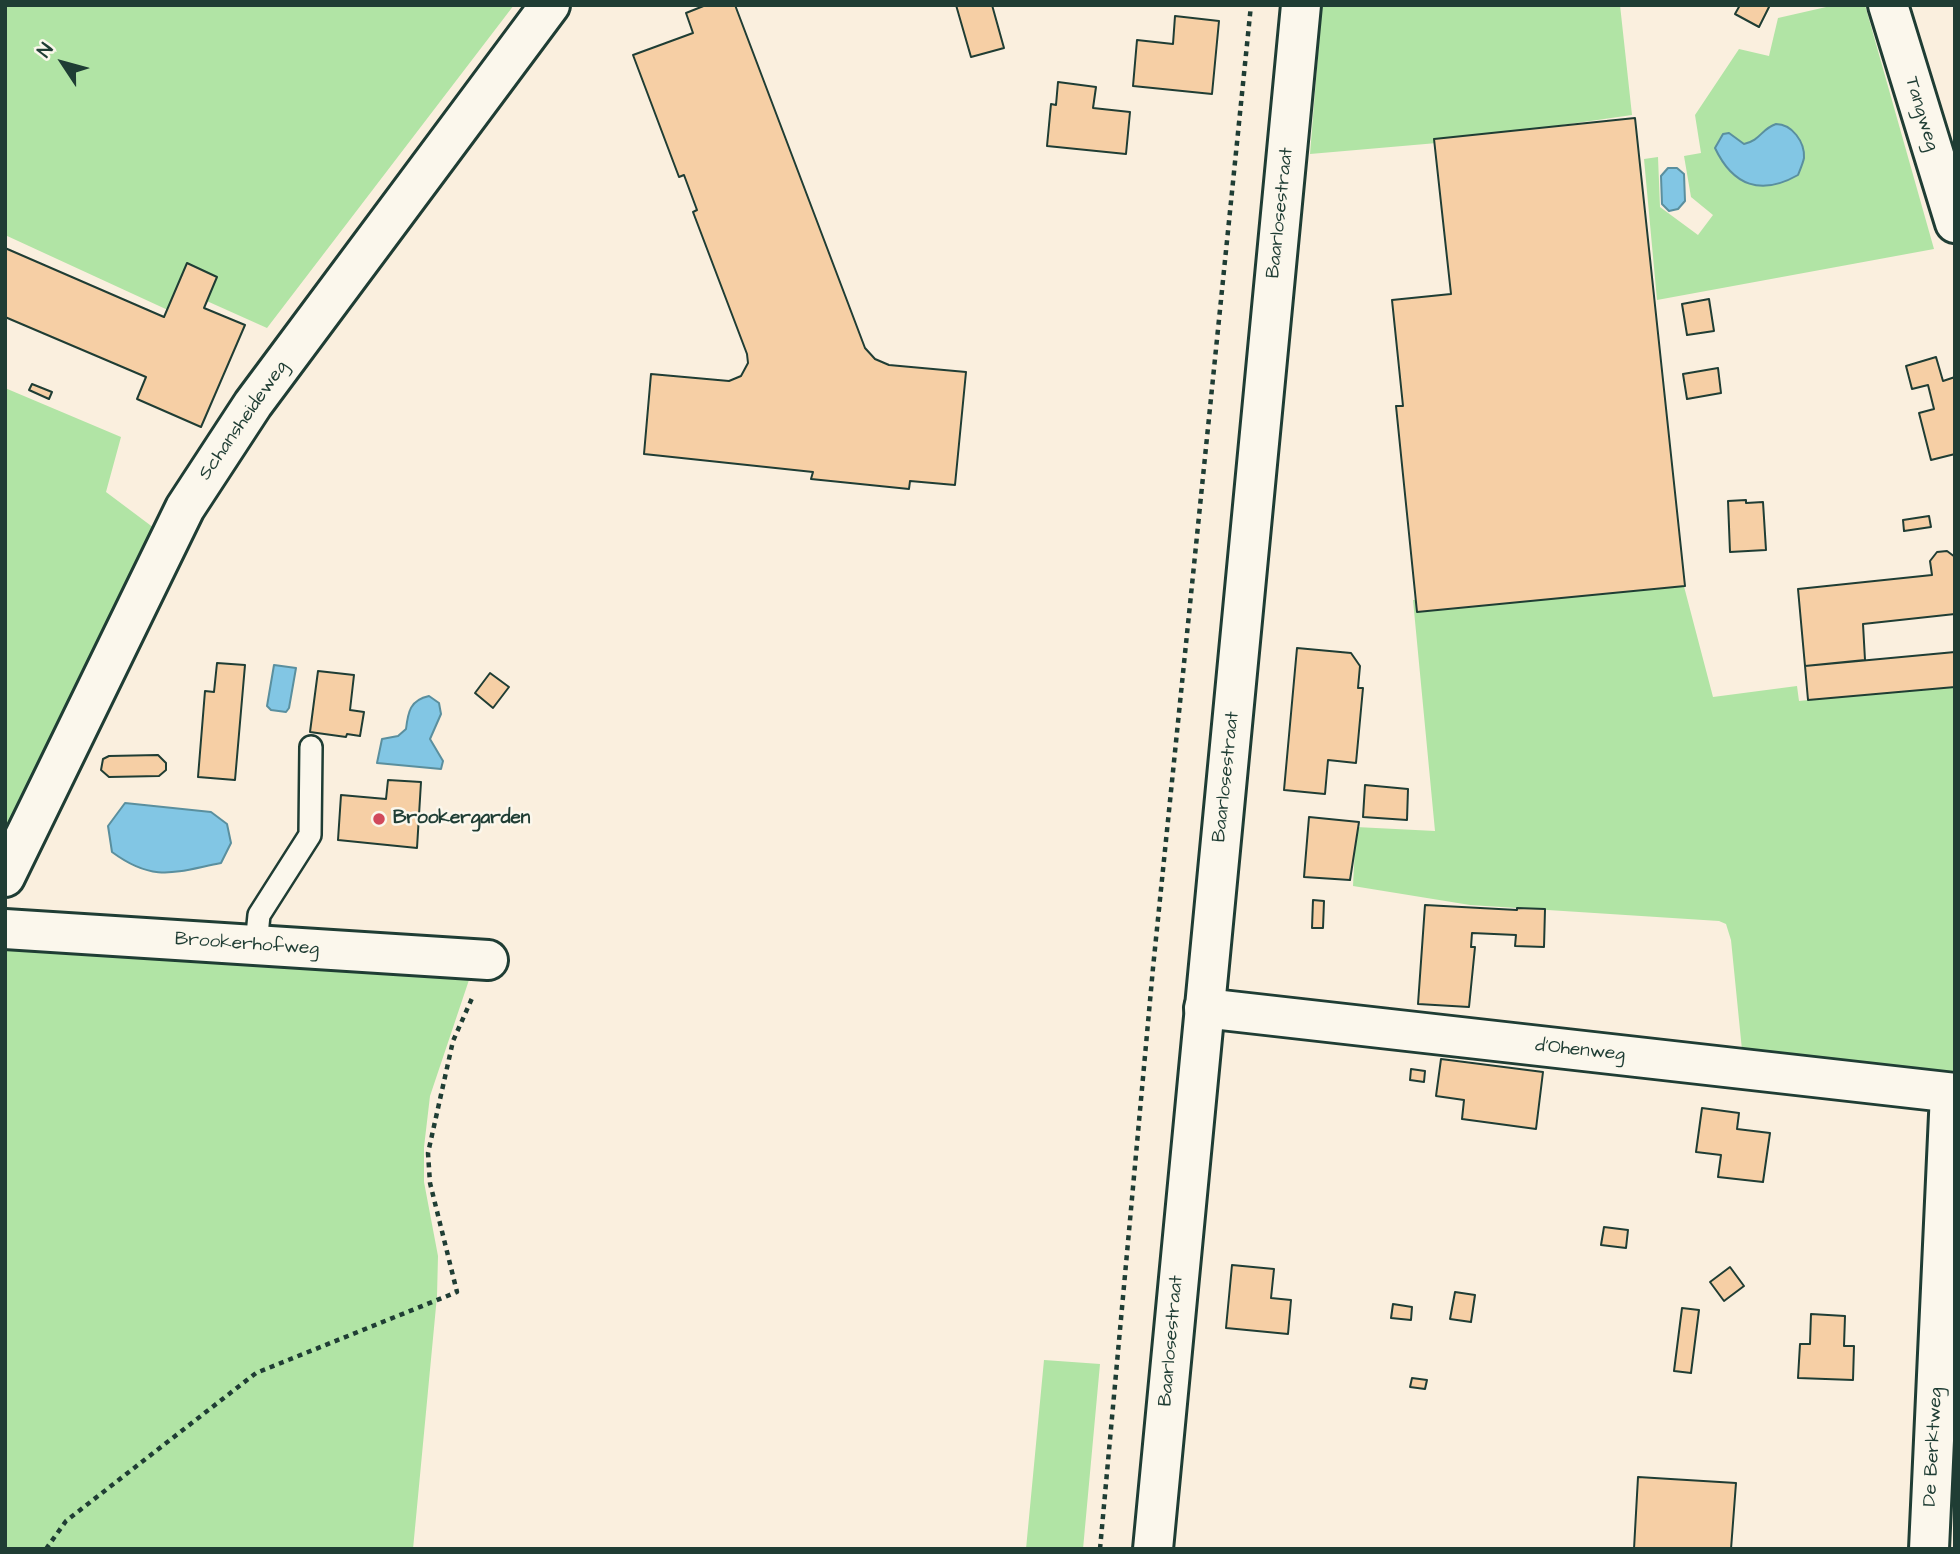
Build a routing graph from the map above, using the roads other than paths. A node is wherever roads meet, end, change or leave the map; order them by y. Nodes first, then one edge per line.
1 (550, 5) edge
2 (1301, 5) edge
3 (1888, 5) edge
4 (1955, 223) edge
5 (311, 747) dead end
6 (5, 877) edge
7 (5, 929) edge
8 (256, 945) junction
9 (488, 960) road end
10 (1204, 1008) junction
11 (1952, 1093) edge
12 (1153, 1549) edge
13 (1929, 1549) edge

1 - 6 street, Schansheideweg
2 - 10 street, Baarlosestraat
3 - 4 street, Tangweg
5 - 8 lane
7 - 8 street, Brookerhofweg
8 - 9 street, Brookerhofweg
10 - 11 street, d'Ohenweg
10 - 12 street, Baarlosestraat
11 - 13 street, De Berktweg

